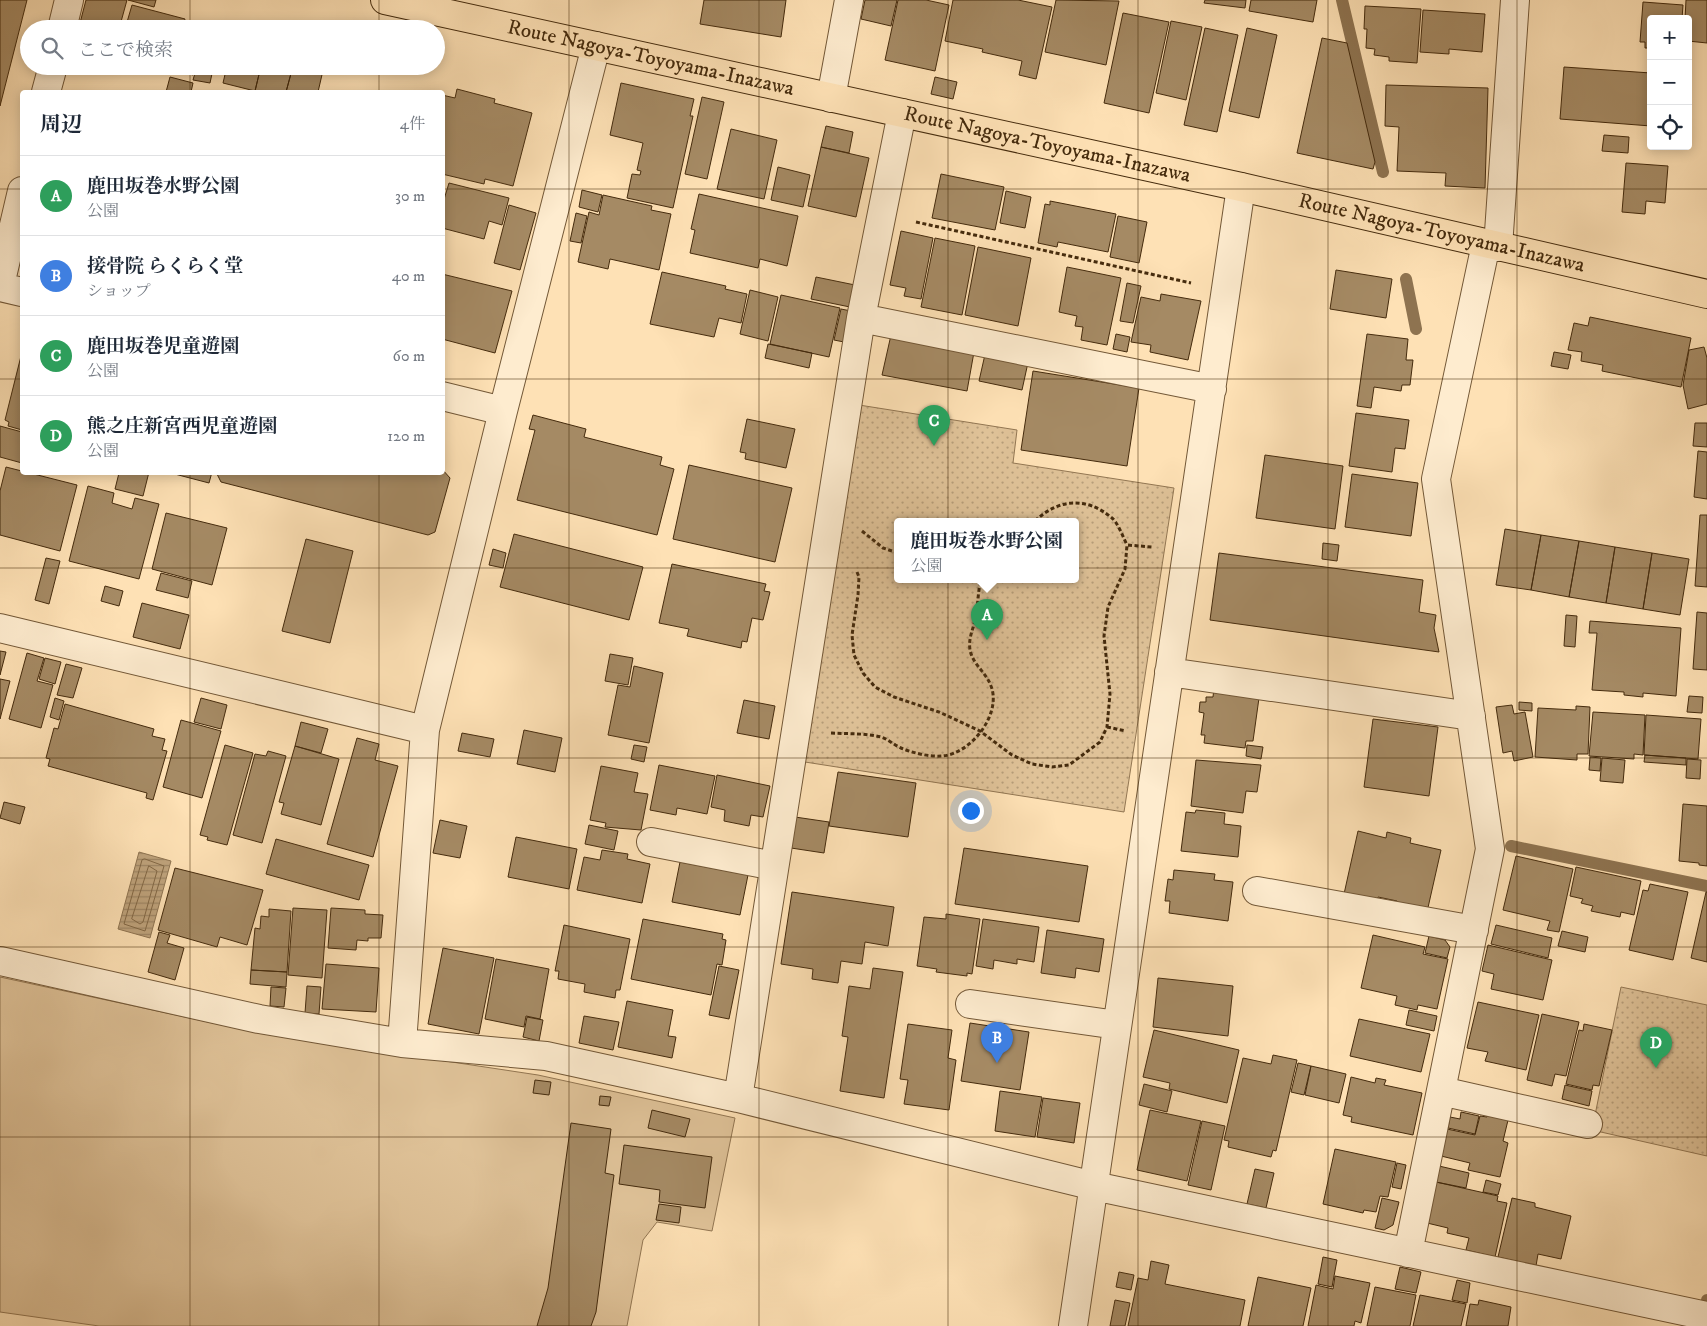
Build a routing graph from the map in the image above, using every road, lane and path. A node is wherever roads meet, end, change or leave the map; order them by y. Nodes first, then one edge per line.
1 (69, 0) edge
2 (385, 0) edge
3 (848, 0) edge
4 (1516, 0) edge
5 (64, 20) edge
6 (596, 46) junction
7 (51, 75) edge
8 (47, 90) edge
9 (831, 98) junction
10 (902, 113) junction
11 (1241, 188) junction
12 (20, 200) edge
13 (882, 214) junction
14 (1492, 245) junction
15 (0, 286) edge
16 (20, 291) edge
17 (1226, 291) junction
18 (1707, 294) edge
19 (861, 318) junction
20 (1212, 389) junction
21 (445, 397) edge
22 (503, 411) junction
23 (1038, 518) edge
24 (1127, 545) junction
25 (1188, 550) junction
26 (857, 570) dead end
27 (980, 583) edge
28 (0, 628) edge
29 (1169, 672) junction
30 (1471, 716) junction
31 (425, 730) junction
32 (796, 731) junction
33 (980, 731) junction
34 (651, 842) dead end
35 (774, 866) junction
36 (1256, 891) dead end
37 (1474, 930) junction
38 (0, 961) edge
39 (970, 1004) dead end
40 (1117, 1025) junction
41 (402, 1043) junction
42 (1441, 1091) junction
43 (738, 1098) junction
44 (1588, 1124) dead end
45 (1094, 1186) junction
46 (1408, 1253) junction
47 (1707, 1316) edge
48 (1073, 1326) edge

1 - 5 street
2 - 6 main road, Route Nagoya-Toyoyama-Inazawa
3 - 9 street
4 - 14 street
6 - 9 main road, Route Nagoya-Toyoyama-Inazawa
6 - 22 street
7 - 8 street
9 - 10 main road, Route Nagoya-Toyoyama-Inazawa
10 - 11 main road, Route Nagoya-Toyoyama-Inazawa
10 - 13 street
11 - 14 main road, Route Nagoya-Toyoyama-Inazawa
11 - 17 street
12 - 15 street
13 - 17 path
13 - 19 street
14 - 18 main road, Route Nagoya-Toyoyama-Inazawa
14 - 30 street
15 - 16 street
17 - 20 street
19 - 20 street
19 - 32 street
20 - 25 street
21 - 22 street
22 - 31 street
23 - 24 path
24 - 25 path
24 - 33 path
25 - 29 street
26 - 33 path
27 - 33 path
28 - 31 street
29 - 30 street
29 - 40 street
30 - 37 street
31 - 41 street
32 - 33 path
32 - 35 street
34 - 35 street
35 - 43 street
36 - 37 street
37 - 42 street
38 - 41 street
39 - 40 street
40 - 45 street
41 - 43 street
42 - 44 street
42 - 46 street
43 - 45 street
45 - 46 street
45 - 48 street
46 - 47 street

